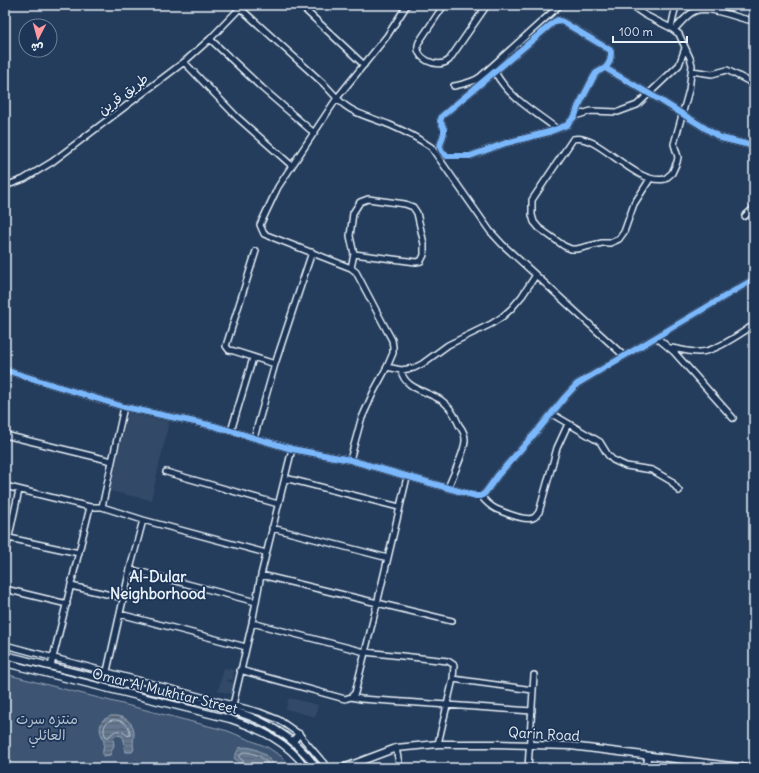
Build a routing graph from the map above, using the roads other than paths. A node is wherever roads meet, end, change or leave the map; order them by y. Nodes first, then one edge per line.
1 (300, 5) edge
2 (408, 5) edge
3 (444, 5) edge
4 (487, 5) edge
5 (560, 5) edge
6 (630, 5) edge
7 (676, 5) edge
8 (242, 7) edge
9 (754, 21) edge
10 (672, 29) junction
11 (210, 39) junction
12 (685, 48) junction
13 (184, 62) junction
14 (364, 64) junction
15 (605, 68) junction
16 (692, 71) junction
17 (495, 72) junction
18 (754, 84) edge
19 (454, 86) dead end
20 (648, 93) junction
21 (337, 98) junction
22 (682, 113) junction
23 (575, 116) junction
24 (557, 129) junction
25 (314, 133) junction
26 (754, 146) edge
27 (291, 165) junction
28 (650, 179) junction
29 (5, 186) edge
30 (754, 208) edge
31 (745, 216) dead end
32 (256, 251) dead end
33 (312, 252) junction
34 (354, 254) junction
35 (351, 268) junction
36 (536, 275) junction
37 (754, 279) edge
38 (754, 325) edge
39 (656, 337) junction
40 (670, 348) junction
41 (624, 356) junction
42 (253, 358) junction
43 (275, 364) junction
44 (387, 367) junction
45 (5, 370) edge
46 (401, 370) junction
47 (124, 407) junction
48 (552, 414) junction
49 (733, 418) dead end
50 (568, 424) junction
51 (231, 431) junction
52 (5, 435) edge
53 (254, 438) junction
54 (292, 448) junction
55 (350, 460) junction
56 (112, 461) junction
57 (166, 472) dead end
58 (407, 477) junction
59 (284, 478) junction
60 (5, 486) edge
61 (448, 488) junction
62 (19, 490) junction
63 (679, 491) dead end
64 (481, 496) junction
65 (278, 504) junction
66 (90, 507) junction
67 (102, 507) junction
68 (399, 507) junction
69 (143, 520) junction
70 (272, 528) junction
71 (9, 538) junction
72 (79, 553) junction
73 (266, 553) junction
74 (5, 555) edge
75 (388, 558) junction
76 (130, 569) junction
77 (261, 576) junction
78 (71, 586) junction
79 (5, 589) edge
80 (124, 598) junction
81 (256, 602) junction
82 (67, 604) junction
83 (377, 604) junction
84 (120, 614) junction
85 (452, 621) dead end
86 (252, 623) junction
87 (5, 645) edge
88 (246, 647) junction
89 (365, 652) junction
90 (5, 655) edge
91 (53, 657) junction
92 (5, 663) edge
93 (51, 666) junction
94 (240, 670) junction
95 (107, 671) junction
96 (534, 675) dead end
97 (453, 679) junction
98 (533, 690) junction
99 (352, 697) junction
100 (233, 705) junction
101 (447, 705) junction
102 (532, 711) junction
103 (299, 734) junction
104 (293, 741) junction
105 (438, 744) junction
106 (530, 744) junction
107 (396, 748) junction
108 (648, 756) junction
109 (306, 768) edge
110 (317, 768) edge
111 (328, 768) edge
112 (343, 768) edge
113 (400, 768) edge
114 (528, 768) edge
115 (646, 768) edge
116 (747, 768) edge

1 - 14 street
2 - 14 street
3 - 4 street
5 - 19 street
6 - 10 street
7 - 10 street
8 - 11 street, طريق قرين
8 - 21 street
9 - 10 street
10 - 12 street
11 - 13 street, طريق قرين
11 - 25 street
12 - 16 street
12 - 20 street
13 - 27 street
13 - 29 street, طريق قرين
14 - 21 street
15 - 17 street
15 - 20 street
15 - 23 street
16 - 18 street
16 - 22 street
17 - 24 street
17 - 24 street
20 - 22 street
20 - 23 street
21 - 25 street
21 - 36 street
22 - 26 street
22 - 28 street
23 - 24 street
25 - 27 street
27 - 33 street
28 - 28 street
30 - 31 street
32 - 42 street
33 - 35 street
33 - 43 street
34 - 34 street
34 - 35 street
35 - 44 street
36 - 41 street
36 - 46 street
37 - 39 street
38 - 40 street
39 - 40 street
39 - 41 street
40 - 49 street
41 - 48 street
42 - 43 street
42 - 51 street
43 - 53 street
44 - 46 street
44 - 55 street
45 - 47 street
46 - 61 street
47 - 51 street
47 - 56 street
48 - 50 street
48 - 64 street
50 - 63 street
50 - 64 street
51 - 53 street
52 - 56 street
53 - 54 street
54 - 55 street
54 - 59 street
55 - 58 street
56 - 67 street
57 - 65 street
58 - 61 street
58 - 68 street
59 - 65 street
59 - 68 street
60 - 62 street
61 - 64 street
62 - 66 street
62 - 71 street
65 - 70 street
66 - 67 street
66 - 72 street
67 - 69 street
68 - 75 street
69 - 73 street
69 - 76 street
70 - 73 street
70 - 75 street
71 - 72 street
71 - 74 street
72 - 78 street
73 - 77 street
75 - 83 street
76 - 80 street
76 - 81 street
77 - 81 street
77 - 83 street
78 - 80 street
78 - 82 street
79 - 82 street
80 - 84 street
81 - 86 street
82 - 91 street
83 - 85 street
83 - 89 street
84 - 88 street
84 - 95 street
86 - 88 street
86 - 89 street
87 - 91 street
88 - 94 street
89 - 97 street
89 - 99 street
90 - 93 main road
91 - 93 street
91 - 95 street
92 - 109 main road, Omar Al Mukhtar Street
93 - 104 main road
94 - 99 street
94 - 100 street
95 - 100 street
96 - 98 street
97 - 98 street
97 - 101 street
98 - 102 street
99 - 101 street
100 - 103 street
101 - 102 street
101 - 105 street
102 - 106 street
103 - 104 main road
103 - 111 street
104 - 110 main road
105 - 106 main road, Qarin Road
105 - 107 main road, Qarin Road
106 - 108 main road, Qarin Road
106 - 114 street
107 - 112 main road, Qarin Road
107 - 113 street
108 - 115 street
108 - 116 main road, Qarin Road

